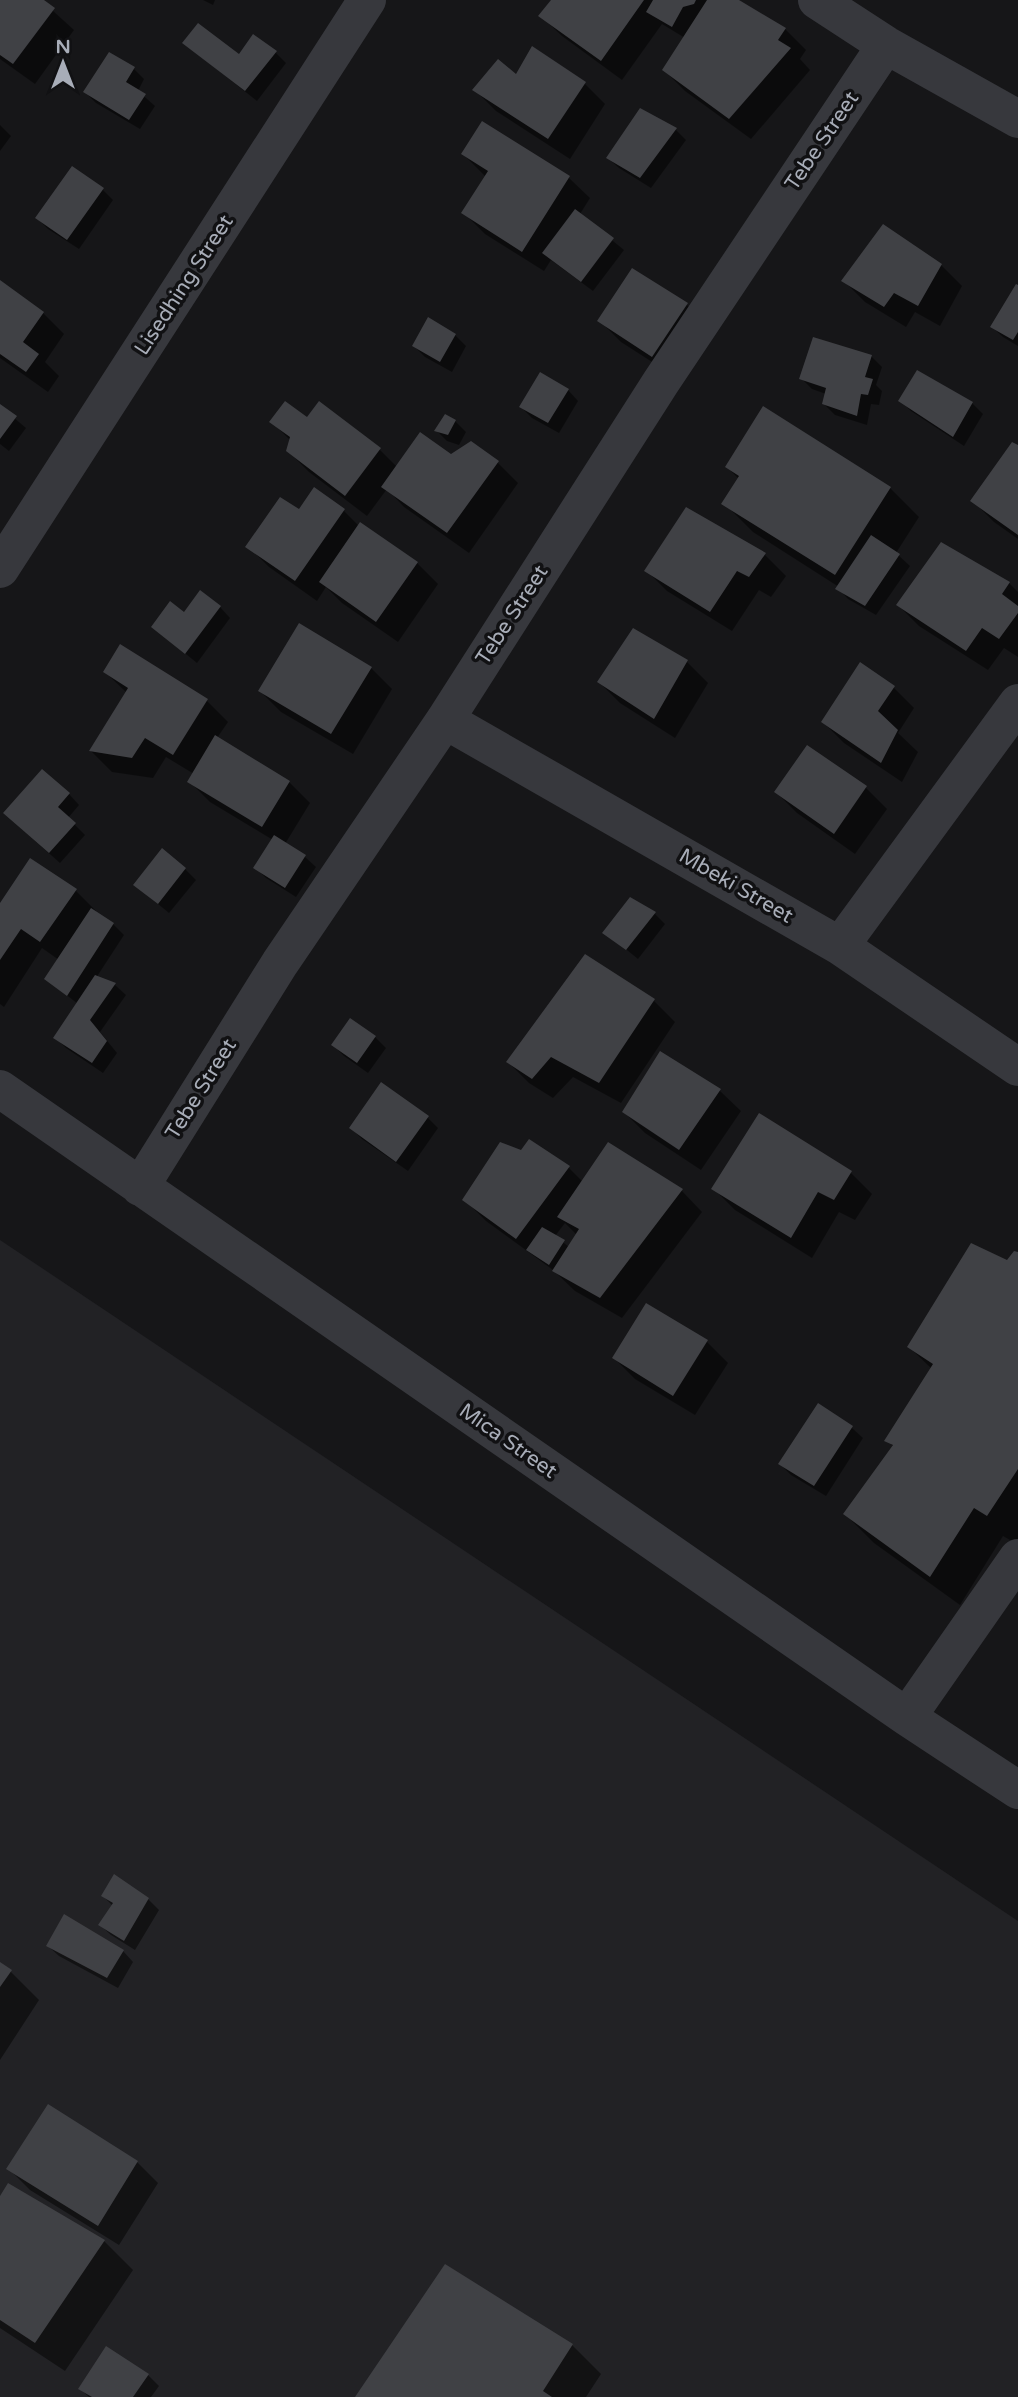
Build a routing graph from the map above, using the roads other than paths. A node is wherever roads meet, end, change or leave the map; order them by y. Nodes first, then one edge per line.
1 (367, 0) edge
2 (817, 0) edge
3 (886, 45) junction
4 (1018, 118) edge
5 (0, 569) edge
6 (1018, 702) edge
7 (444, 720) junction
8 (841, 946) junction
9 (1018, 1067) edge
10 (0, 1088) edge
11 (140, 1186) junction
12 (1018, 1558) edge
13 (907, 1717) junction
14 (1018, 1790) edge

1 - 5 street, Lisedhing Street
2 - 3 street
3 - 4 street
3 - 7 street, Tebe Street
6 - 8 street
7 - 8 street, Mbeki Street
7 - 11 street, Tebe Street
8 - 9 street, Mbeki Street
10 - 11 street, Mica Street
11 - 13 street, Mica Street
12 - 13 street
13 - 14 street, Mica Street

